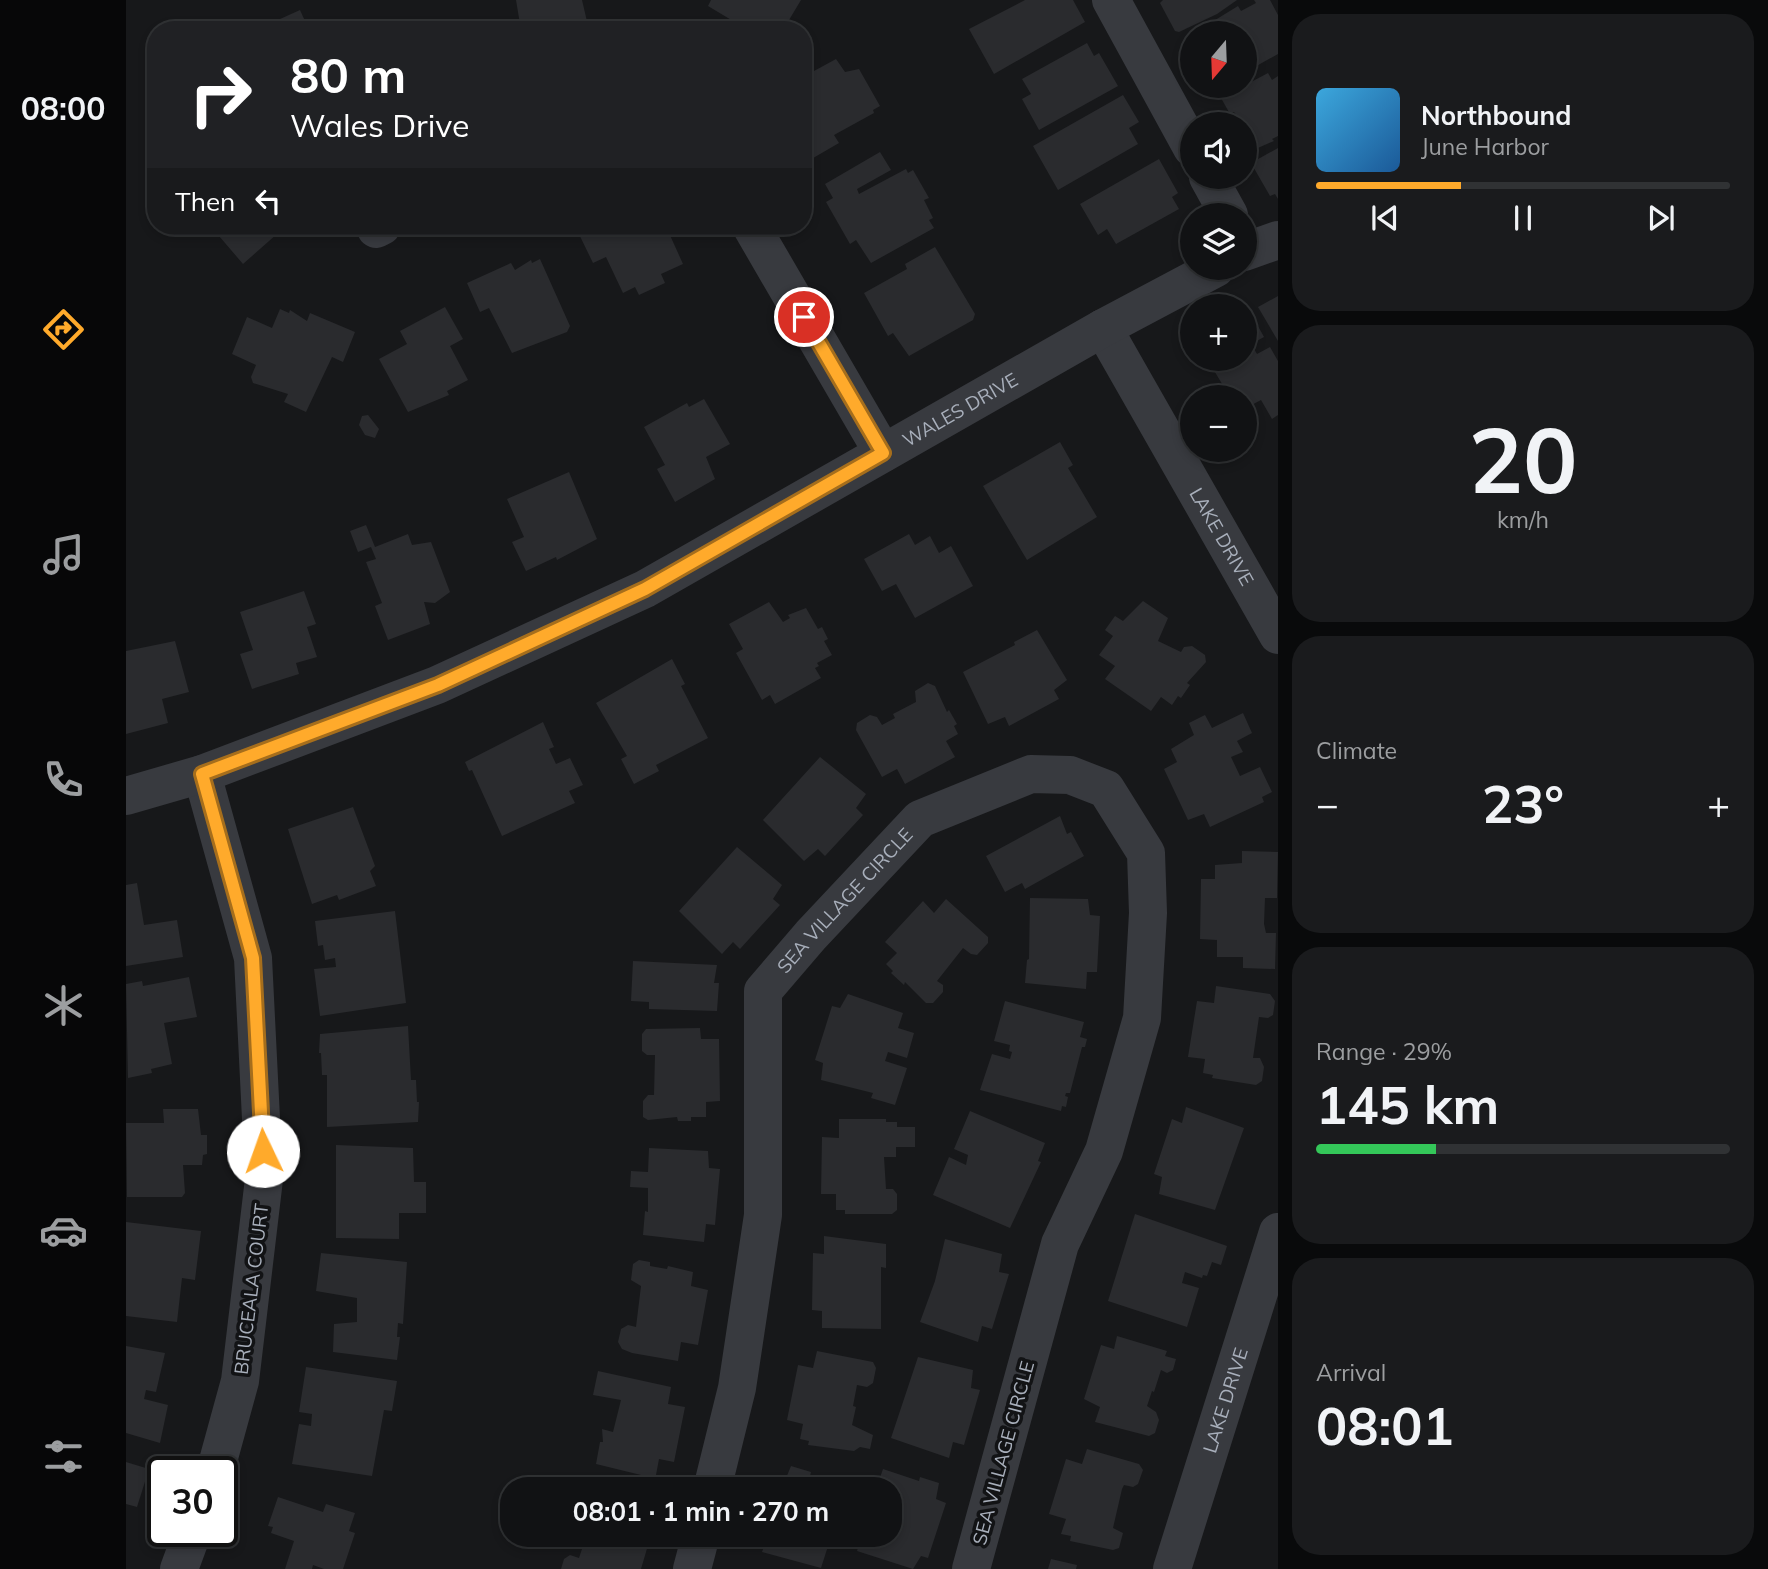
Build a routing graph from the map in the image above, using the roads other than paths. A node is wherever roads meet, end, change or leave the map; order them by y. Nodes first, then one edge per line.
1 (1111, 0) edge
2 (1180, 126) edge
3 (756, 235) edge
4 (1192, 280) edge
5 (1103, 328) junction
6 (883, 453) junction
7 (1278, 635) edge
8 (202, 774) junction
9 (126, 796) edge
10 (1278, 1232) edge
11 (219, 1456) edge
12 (715, 1477) edge
13 (187, 1547) edge
14 (698, 1547) edge
15 (179, 1569) edge
16 (692, 1569) edge
17 (971, 1569) edge
18 (1172, 1569) edge

1 - 2 street
3 - 6 street
4 - 5 street, WALES DRIVE
5 - 6 street, WALES DRIVE
5 - 7 street, LAKE DRIVE
6 - 8 street, WALES DRIVE
8 - 9 street, WALES DRIVE
8 - 11 street, BRUCEALA COURT
10 - 18 street, LAKE DRIVE
12 - 17 street, SEA VILLAGE CIRCLE
13 - 15 street
14 - 16 street

